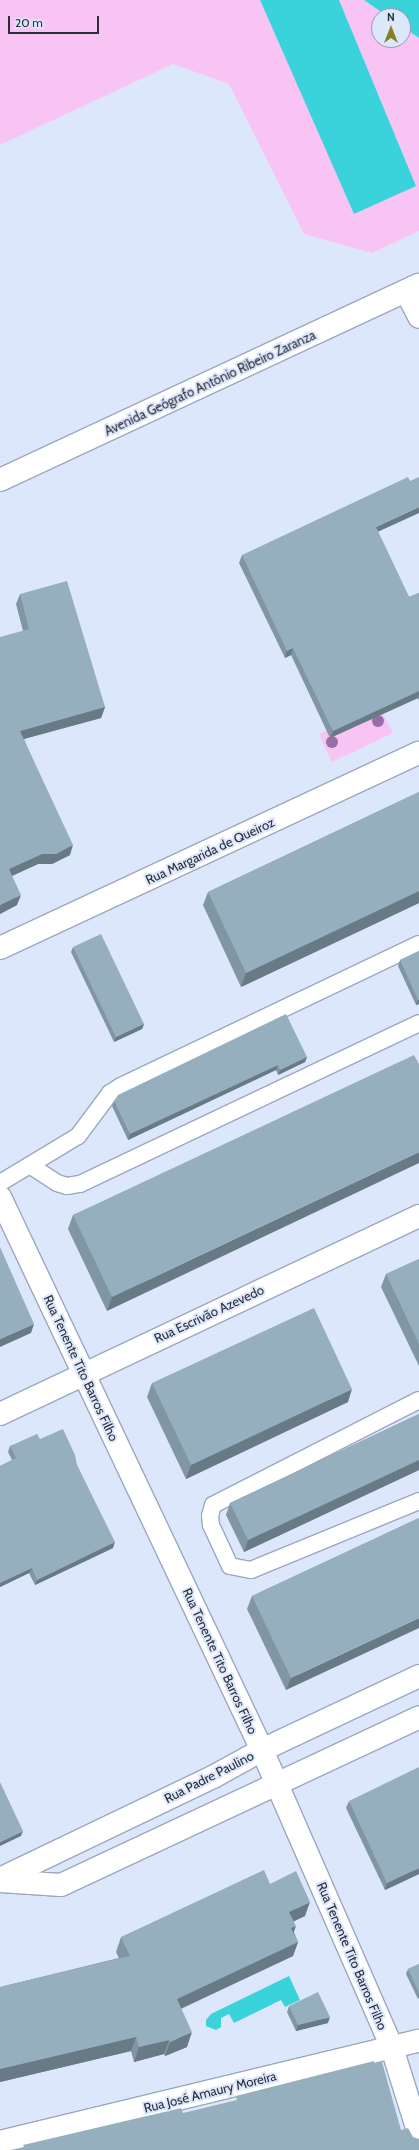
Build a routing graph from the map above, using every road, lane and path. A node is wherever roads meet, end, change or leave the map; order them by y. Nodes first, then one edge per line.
1 (413, 288) edge
2 (419, 317) edge
3 (0, 480) edge
4 (419, 753) edge
5 (419, 944) edge
6 (0, 948) edge
7 (419, 1023) edge
8 (31, 1166) junction
9 (0, 1183) edge
10 (0, 1197) edge
11 (419, 1216) edge
12 (85, 1372) junction
13 (419, 1400) edge
14 (0, 1414) edge
15 (419, 1501) edge
16 (419, 1676) edge
17 (419, 1717) edge
18 (262, 1750) junction
19 (277, 1785) junction
20 (0, 1880) edge
21 (419, 2040) edge
22 (392, 2048) junction
23 (419, 2134) edge
24 (0, 2142) edge

1 - 2 street
1 - 3 street, Avenida Geógrafo Antônio Ribeiro Zaranza
4 - 6 street, Rua Margarida de Queiroz
5 - 8 lane
7 - 8 lane
8 - 9 lane
10 - 12 street, Rua Tenente Tito Barros Filho
11 - 12 street, Rua Escrivão Azevedo
12 - 14 street, Rua Escrivão Azevedo
12 - 18 street, Rua Tenente Tito Barros Filho
13 - 15 lane
16 - 18 street, Rua Padre Paulino
17 - 19 street, Rua Padre Paulino
18 - 19 street, Rua Tenente Tito Barros Filho
18 - 20 street, Rua Padre Paulino
19 - 20 street, Rua Padre Paulino
19 - 22 street, Rua Tenente Tito Barros Filho
21 - 22 street, Rua José Amaury Moreira
22 - 23 street, Rua Tenente Tito Barros Filho
22 - 24 street, Rua José Amaury Moreira

